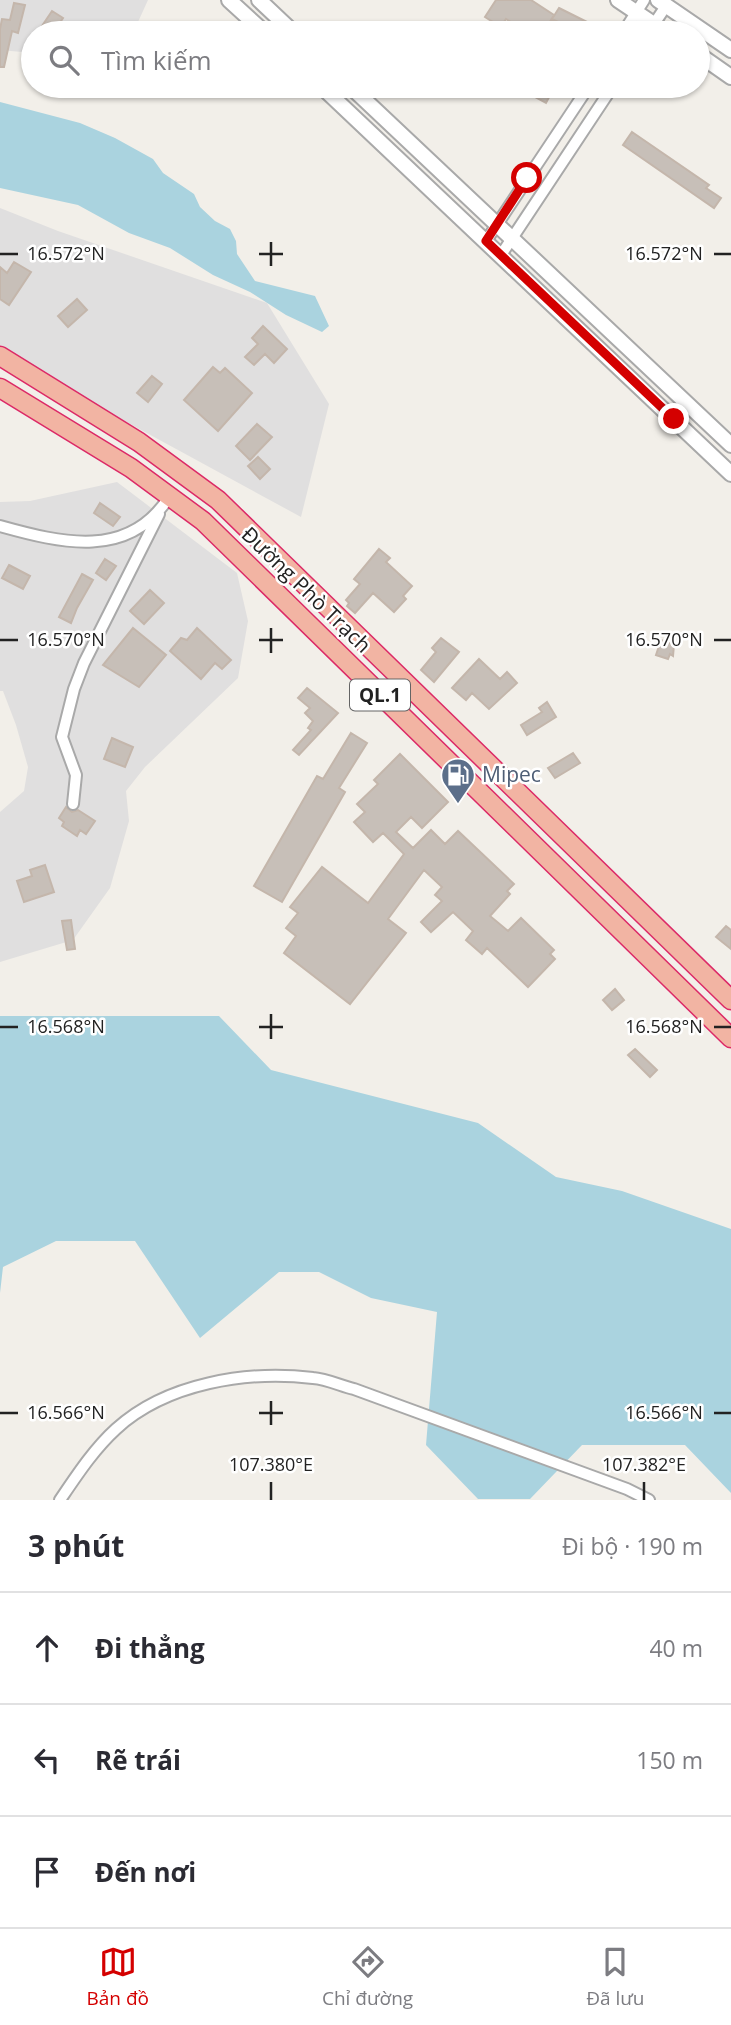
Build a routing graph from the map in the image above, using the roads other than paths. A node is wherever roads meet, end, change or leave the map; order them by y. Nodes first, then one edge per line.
1 (229, 0) edge
2 (259, 0) edge
3 (618, 0) edge
4 (662, 3) edge
5 (640, 6) edge
6 (252, 21) edge
7 (282, 21) edge
8 (631, 21) edge
9 (654, 21) edge
10 (688, 21) edge
11 (710, 36) edge
12 (731, 50) edge
13 (710, 62) edge
14 (731, 77) edge
15 (334, 98) edge
16 (363, 98) edge
17 (581, 98) edge
18 (605, 98) edge
19 (497, 224) junction
20 (512, 238) junction
21 (486, 241) junction
22 (501, 255) junction
23 (0, 356) edge
24 (0, 388) edge
25 (731, 445) edge
26 (731, 474) edge
27 (169, 496) junction
28 (159, 513) junction
29 (0, 526) edge
30 (73, 804) dead end
31 (731, 1000) edge
32 (731, 1038) edge
33 (60, 1500) edge
34 (649, 1500) edge

1 - 6 street
2 - 7 street
3 - 5 street
4 - 9 street
4 - 10 street
5 - 8 street
11 - 12 street
13 - 14 street
15 - 21 street
16 - 19 street
17 - 19 street
18 - 20 street
19 - 20 street
19 - 21 street
20 - 22 street
20 - 25 street
21 - 22 street
22 - 26 street
23 - 31 highway, Đường Phò Trạch / QL.1
24 - 27 highway, Đường Phò Trạch / QL.1
27 - 28 street
27 - 32 highway, Đường Phò Trạch / QL.1
28 - 29 street
28 - 30 street
33 - 34 street

